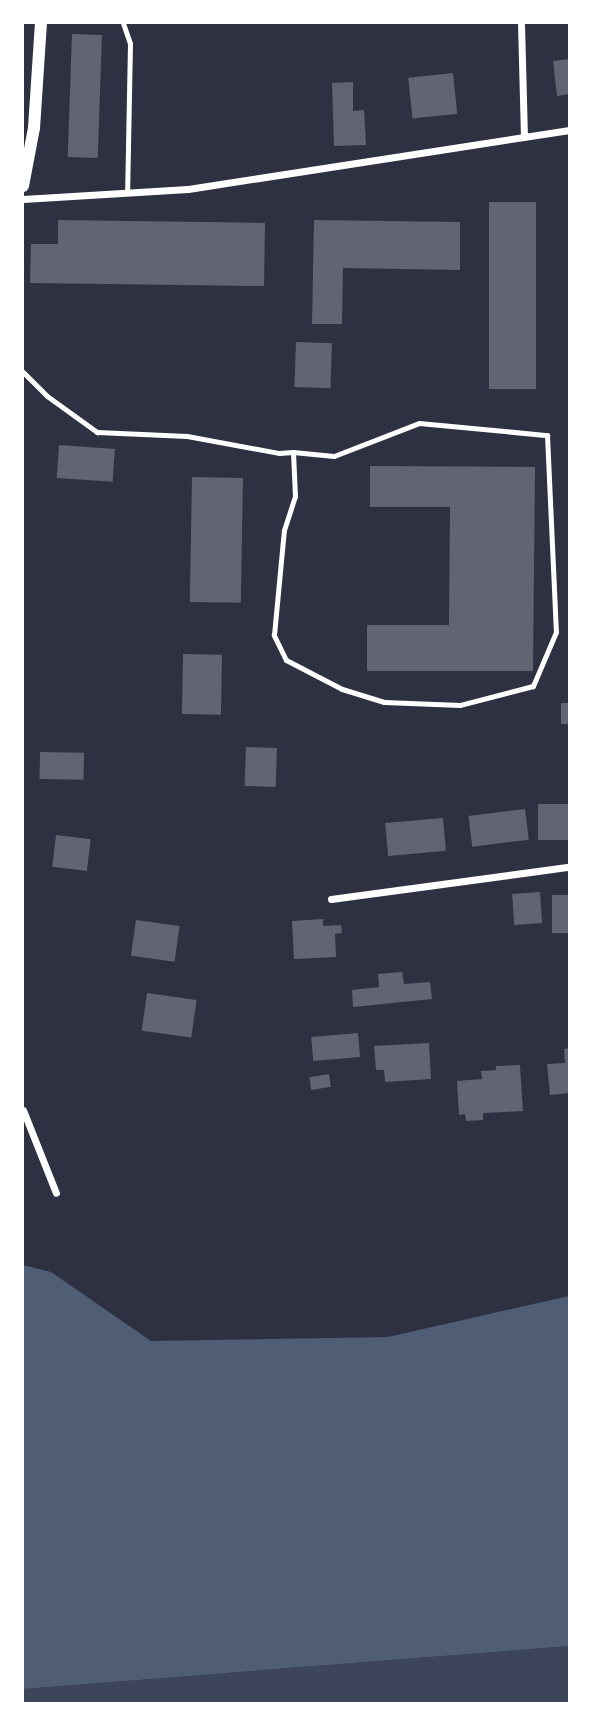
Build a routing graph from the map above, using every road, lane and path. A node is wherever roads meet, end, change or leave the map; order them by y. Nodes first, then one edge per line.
1 (41, 23) edge
2 (123, 23) edge
3 (521, 23) edge
4 (569, 130) edge
5 (524, 137) junction
6 (23, 186) edge
7 (127, 192) junction
8 (23, 199) edge
9 (23, 372) edge
10 (293, 452) junction
11 (569, 867) edge
12 (331, 899) dead end
13 (23, 1112) edge
14 (56, 1192) dead end

1 - 6 street
2 - 7 lane
3 - 5 street
4 - 5 street
5 - 7 street
7 - 8 street
9 - 10 lane
10 - 10 lane
11 - 12 street
13 - 14 street

